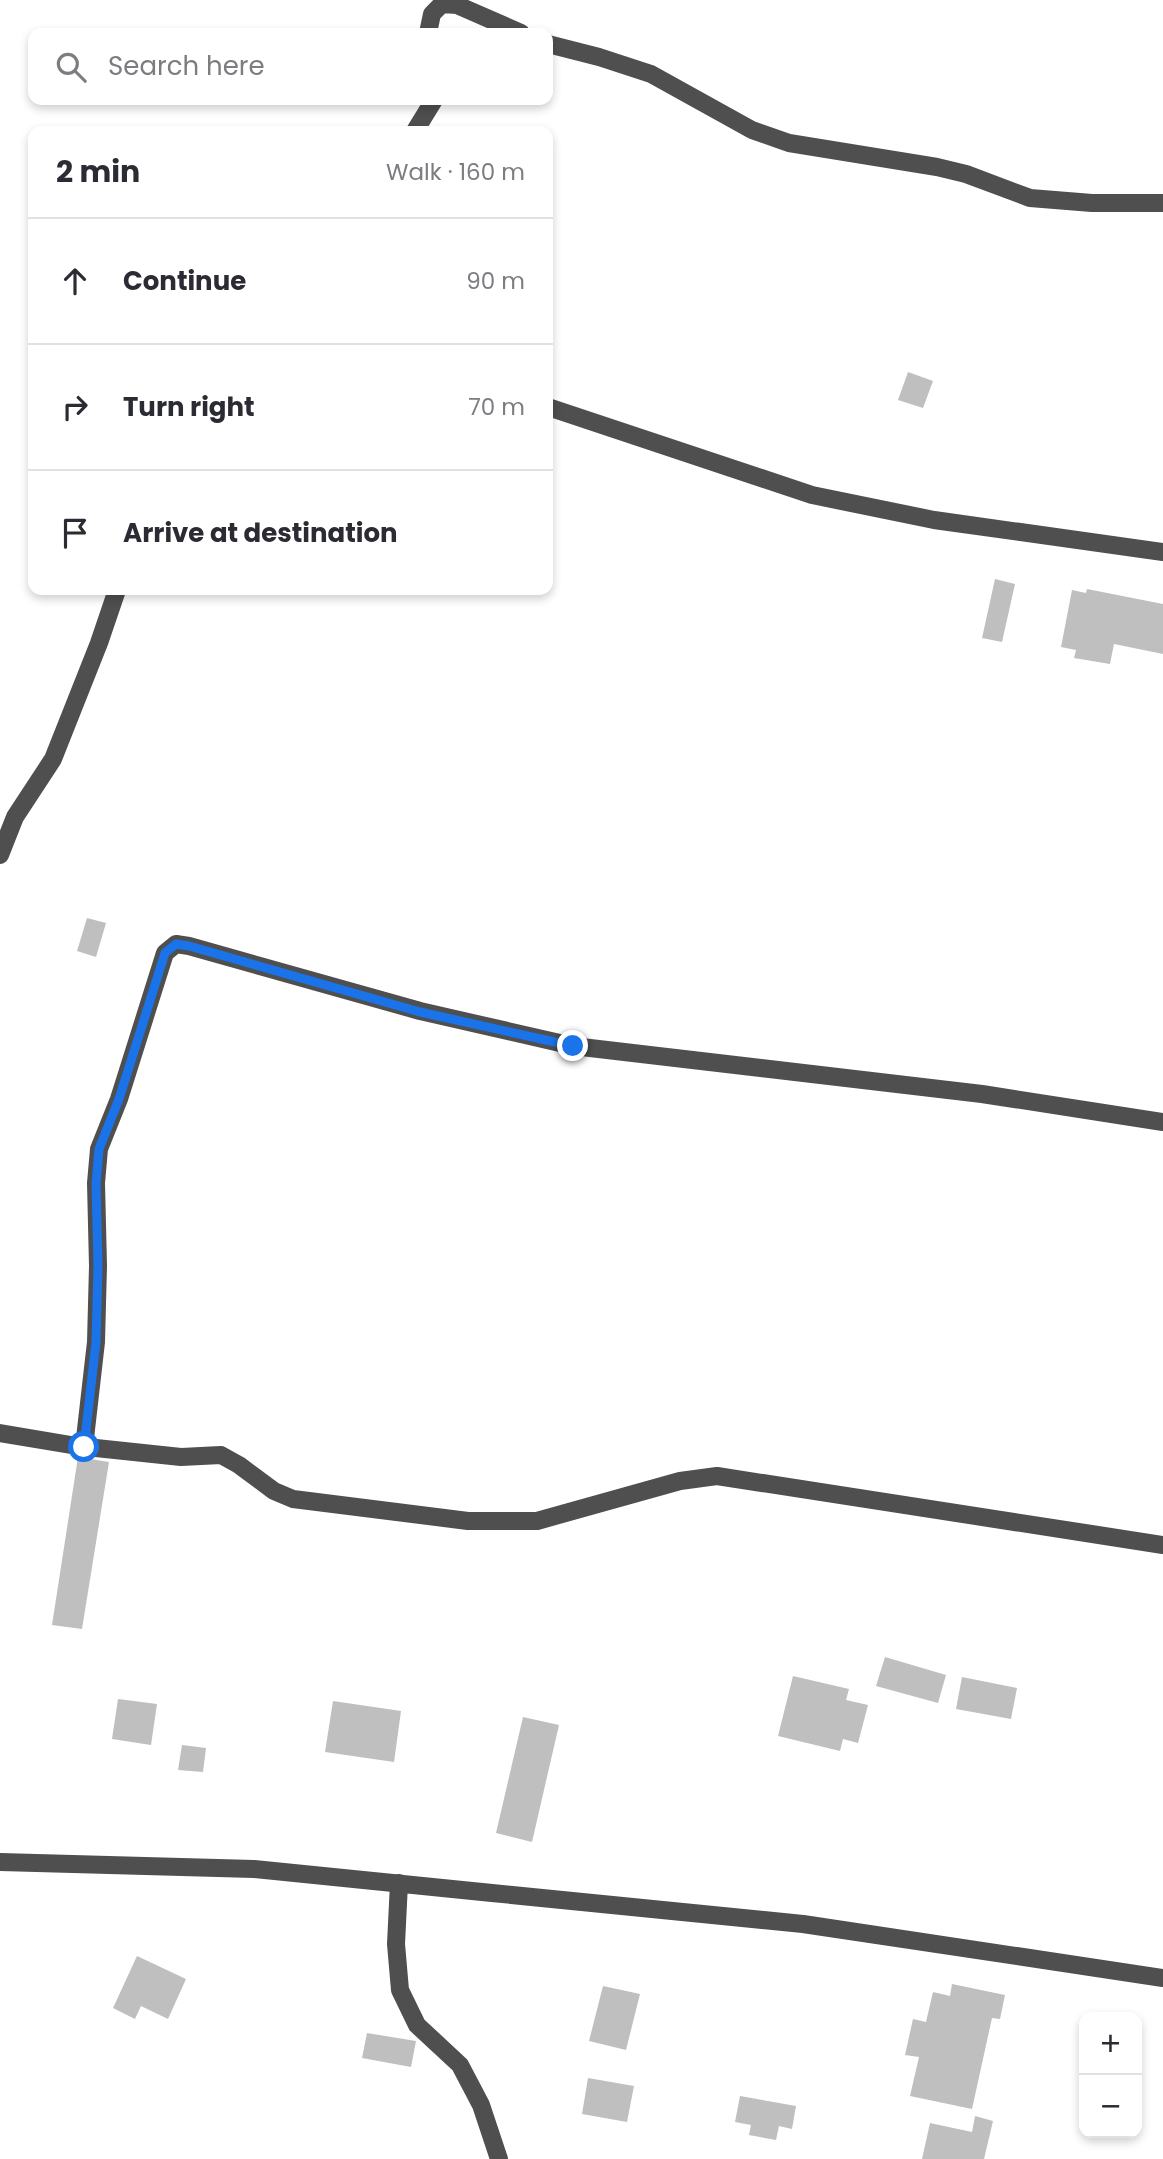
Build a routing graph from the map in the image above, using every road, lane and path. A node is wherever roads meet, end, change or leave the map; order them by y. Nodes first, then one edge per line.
1 (429, 28) edge
2 (510, 28) edge
3 (553, 45) edge
4 (432, 105) edge
5 (418, 126) edge
6 (1163, 203) edge
7 (553, 410) edge
8 (1163, 552) edge
9 (115, 595) edge
10 (0, 855) edge
11 (1163, 1122) edge
12 (0, 1433) edge
13 (84, 1447) junction
14 (1163, 1545) edge
15 (0, 1861) edge
16 (399, 1883) junction
17 (1163, 1978) edge
18 (499, 2159) edge

1 - 2 street
3 - 6 street
4 - 5 street
7 - 8 street
9 - 10 street
11 - 13 street
12 - 13 street
13 - 14 street
15 - 16 street
16 - 17 street
16 - 18 street

